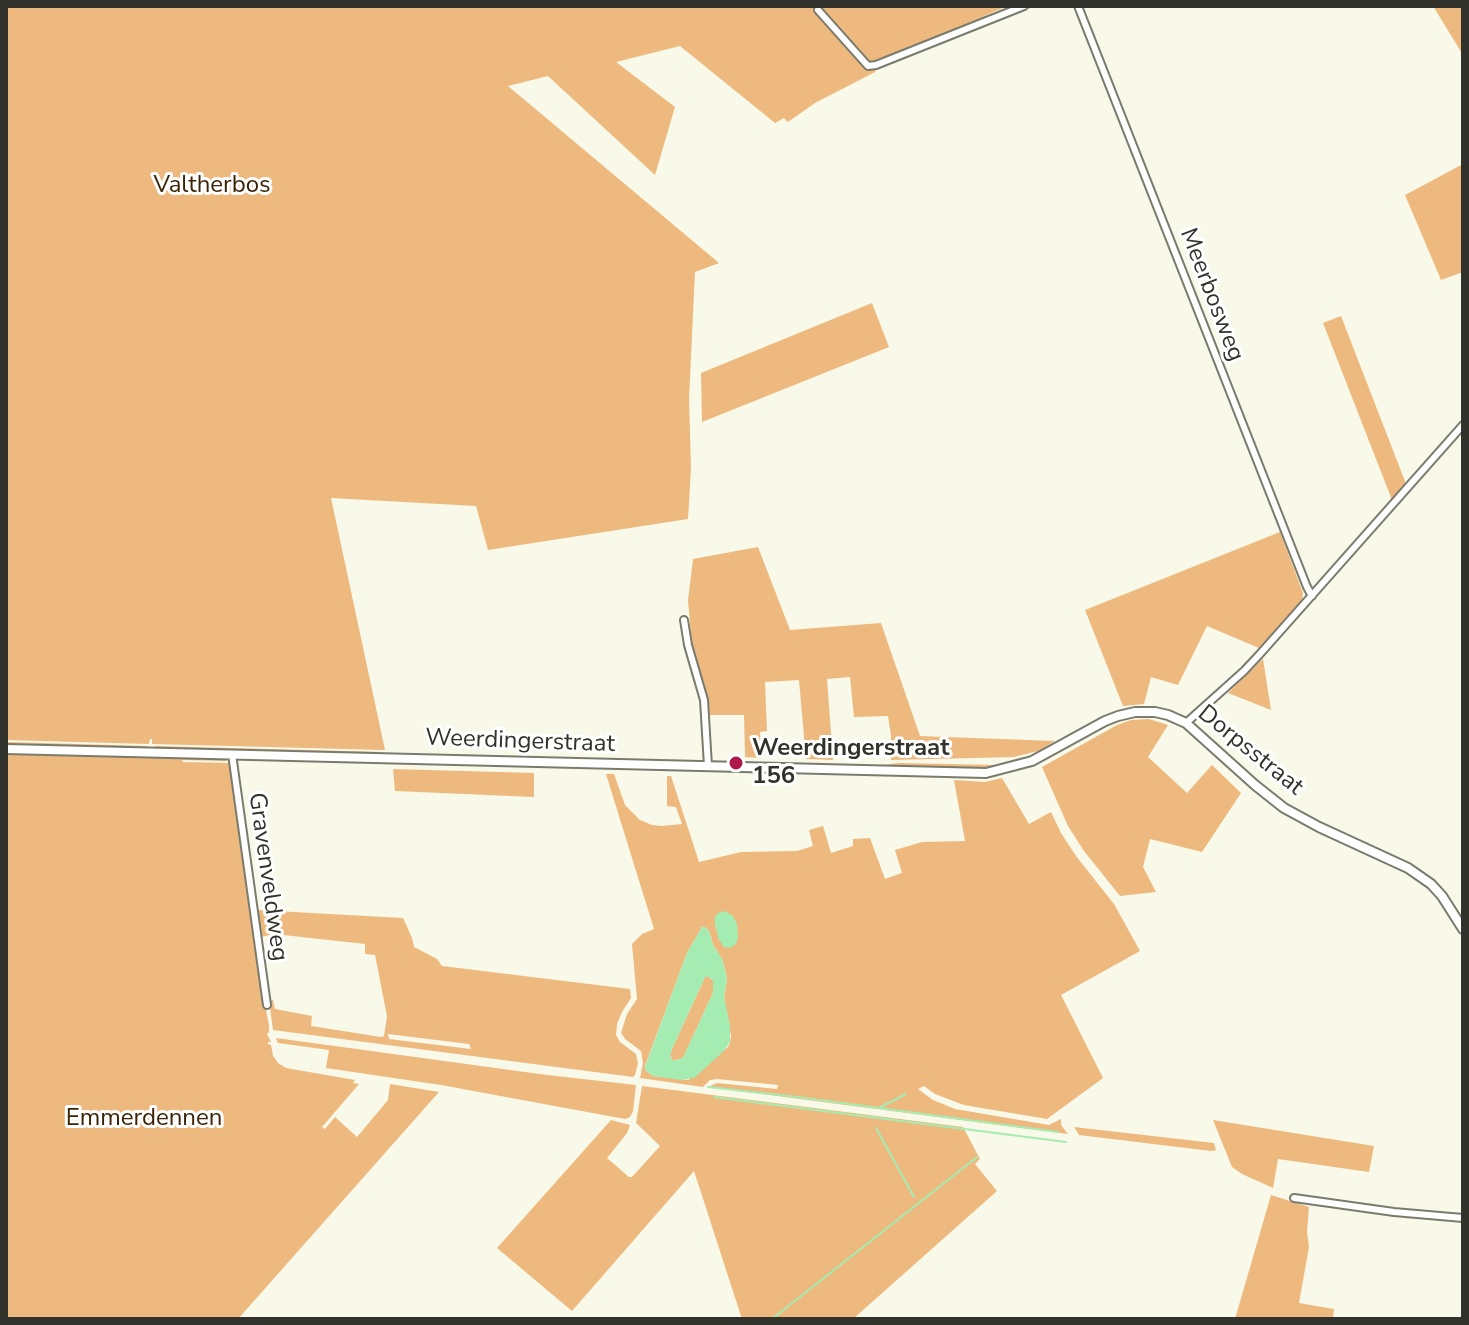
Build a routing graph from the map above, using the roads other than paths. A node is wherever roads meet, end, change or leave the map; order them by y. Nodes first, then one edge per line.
1 (1024, 6) edge
2 (1078, 6) edge
3 (818, 10) dead end
4 (1463, 425) edge
5 (1312, 596) junction
6 (684, 620) dead end
7 (1186, 723) junction
8 (6, 749) edge
9 (232, 754) junction
10 (1032, 761) joint
11 (708, 766) junction
12 (1463, 929) edge
13 (267, 1005) dead end
14 (1294, 1198) dead end
15 (1463, 1218) edge

1 - 3 street
2 - 5 street, Meerbosweg
4 - 5 street
5 - 7 street
6 - 11 street
7 - 10 main road, Dorpsstraat
7 - 12 main road, Dorpsstraat
8 - 9 main road, Weerdingerstraat
9 - 11 main road, Weerdingerstraat
9 - 13 street, Gravenveldweg
10 - 11 main road, Weerdingerstraat
14 - 15 street

